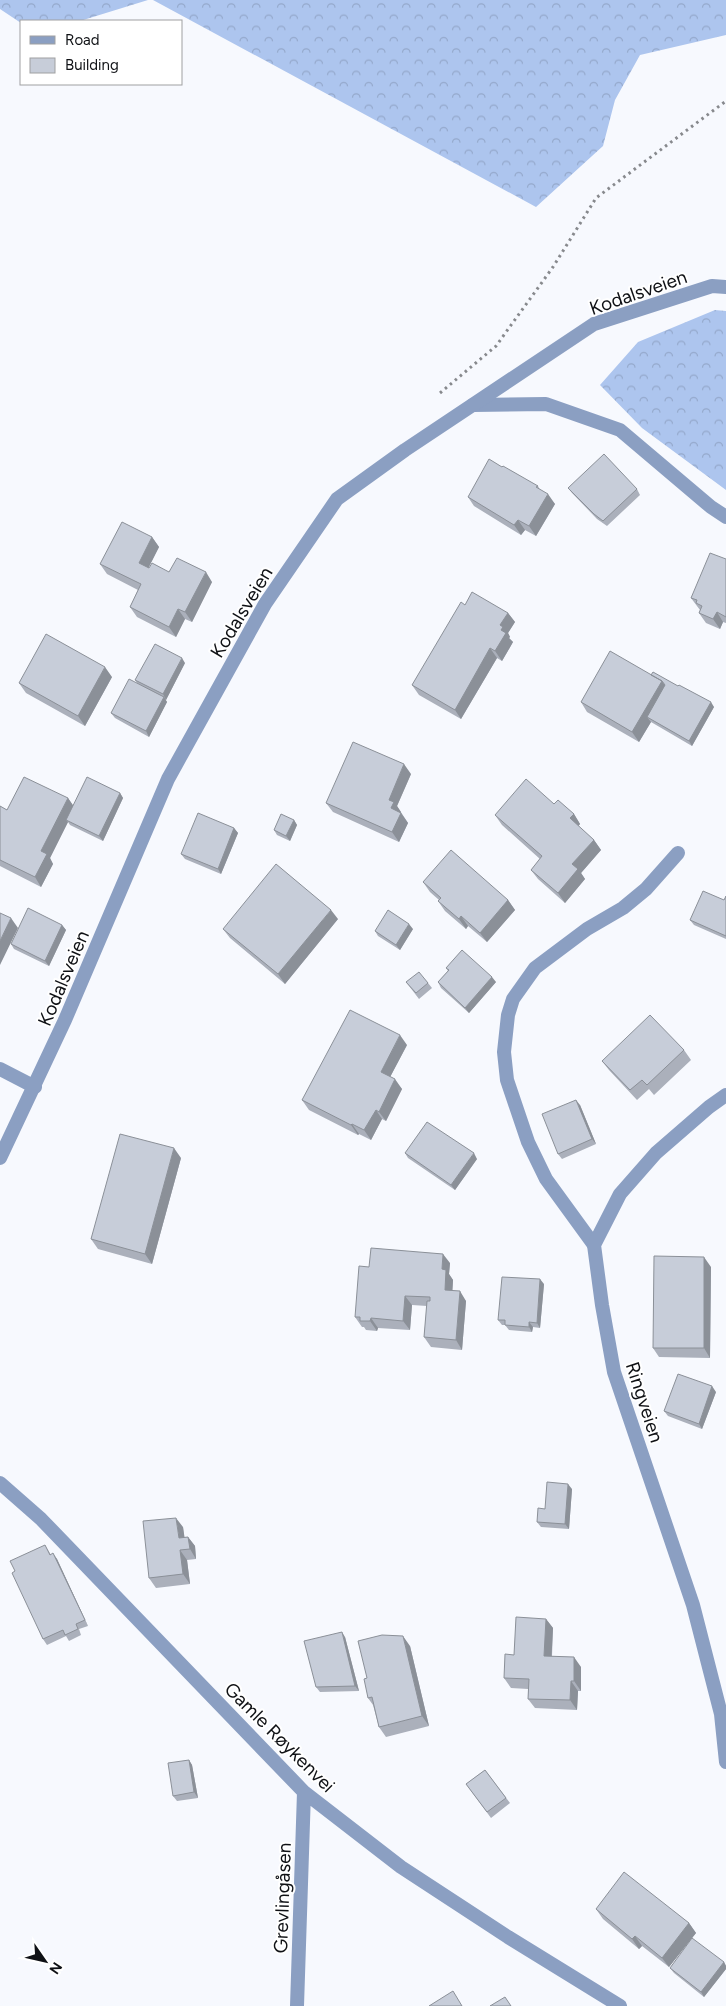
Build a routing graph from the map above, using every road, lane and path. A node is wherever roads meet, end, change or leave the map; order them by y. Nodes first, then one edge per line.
1 (726, 102) edge
2 (726, 287) edge
3 (437, 396) dead end
4 (473, 405) junction
5 (726, 517) edge
6 (678, 853) dead end
7 (0, 1069) edge
8 (35, 1087) junction
9 (726, 1095) edge
10 (0, 1158) edge
11 (594, 1246) junction
12 (0, 1483) edge
13 (726, 1762) edge
14 (304, 1792) junction
15 (298, 2006) edge
16 (620, 2006) edge

1 - 3 path
2 - 4 street, Kodalsveien
4 - 5 street
4 - 8 street, Kodalsveien
6 - 11 street
7 - 8 street
8 - 10 street, Kodalsveien
9 - 11 street
11 - 13 street, Ringveien
12 - 14 street, Gamle Røykenvei
14 - 15 street, Grevlingåsen
14 - 16 street, Gamle Røykenvei

